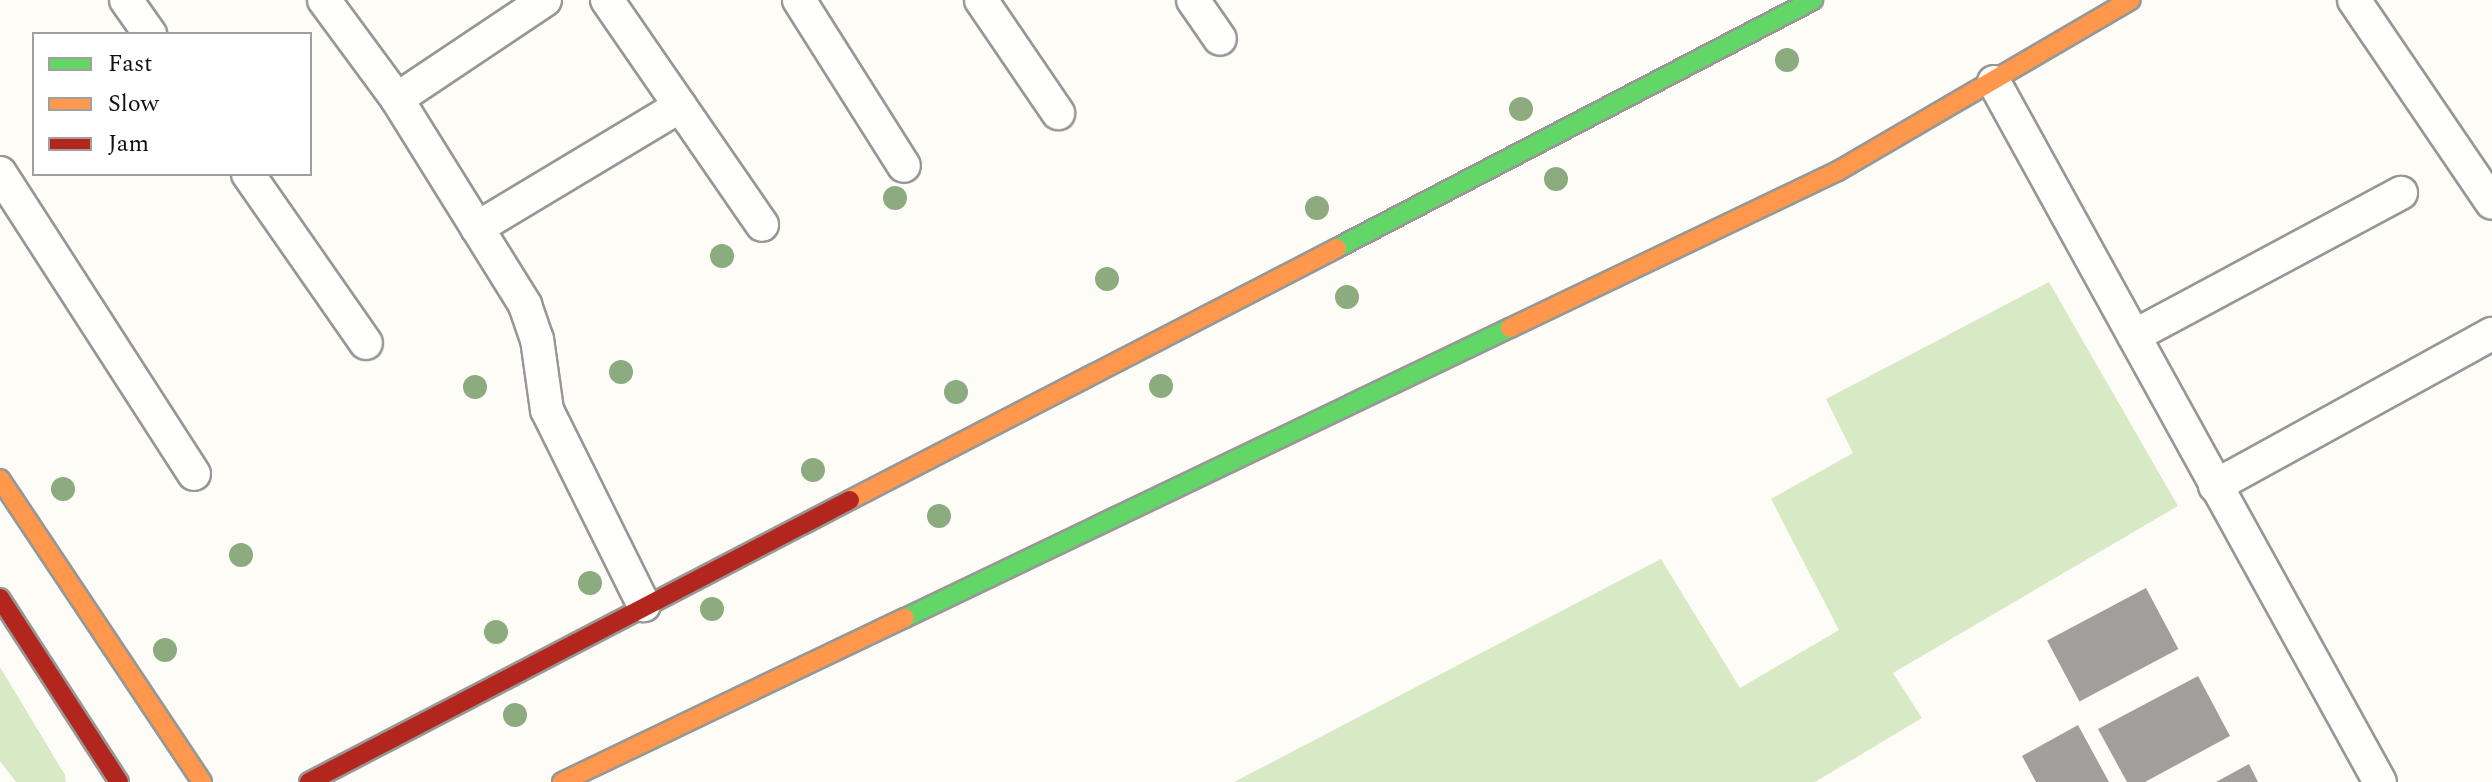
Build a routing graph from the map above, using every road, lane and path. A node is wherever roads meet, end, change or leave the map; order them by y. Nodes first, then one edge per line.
1 (126, 0) edge
2 (324, 0) edge
3 (545, 0) edge
4 (607, 0) edge
5 (799, 0) edge
6 (981, 0) edge
7 (1193, 0) edge
8 (1813, 0) edge
9 (2131, 0) edge
10 (2354, 0) edge
11 (149, 32) edge
12 (1220, 39) dead end
13 (1994, 82) junction
14 (397, 99) junction
15 (680, 106) junction
16 (1058, 113) dead end
17 (904, 166) dead end
18 (0, 173) edge
19 (249, 176) edge
20 (2401, 193) dead end
21 (2492, 203) edge
22 (762, 225) dead end
23 (477, 228) junction
24 (2492, 334) edge
25 (2134, 336) junction
26 (366, 343) dead end
27 (194, 474) dead end
28 (0, 479) edge
29 (2215, 486) junction
30 (0, 598) edge
31 (644, 605) junction
32 (119, 782) edge
33 (202, 782) edge
34 (309, 782) edge
35 (562, 782) edge
36 (2380, 782) edge

1 - 11 street
2 - 14 street
3 - 14 street
4 - 15 street
5 - 17 street
6 - 16 street
7 - 12 street
8 - 31 street
9 - 13 street
10 - 21 street
13 - 25 street
13 - 35 street
14 - 23 street
15 - 22 street
15 - 23 street
18 - 27 street
19 - 26 street
20 - 25 street
23 - 31 street
24 - 29 street
25 - 29 street
28 - 33 street
29 - 36 street
30 - 32 street
31 - 34 street

